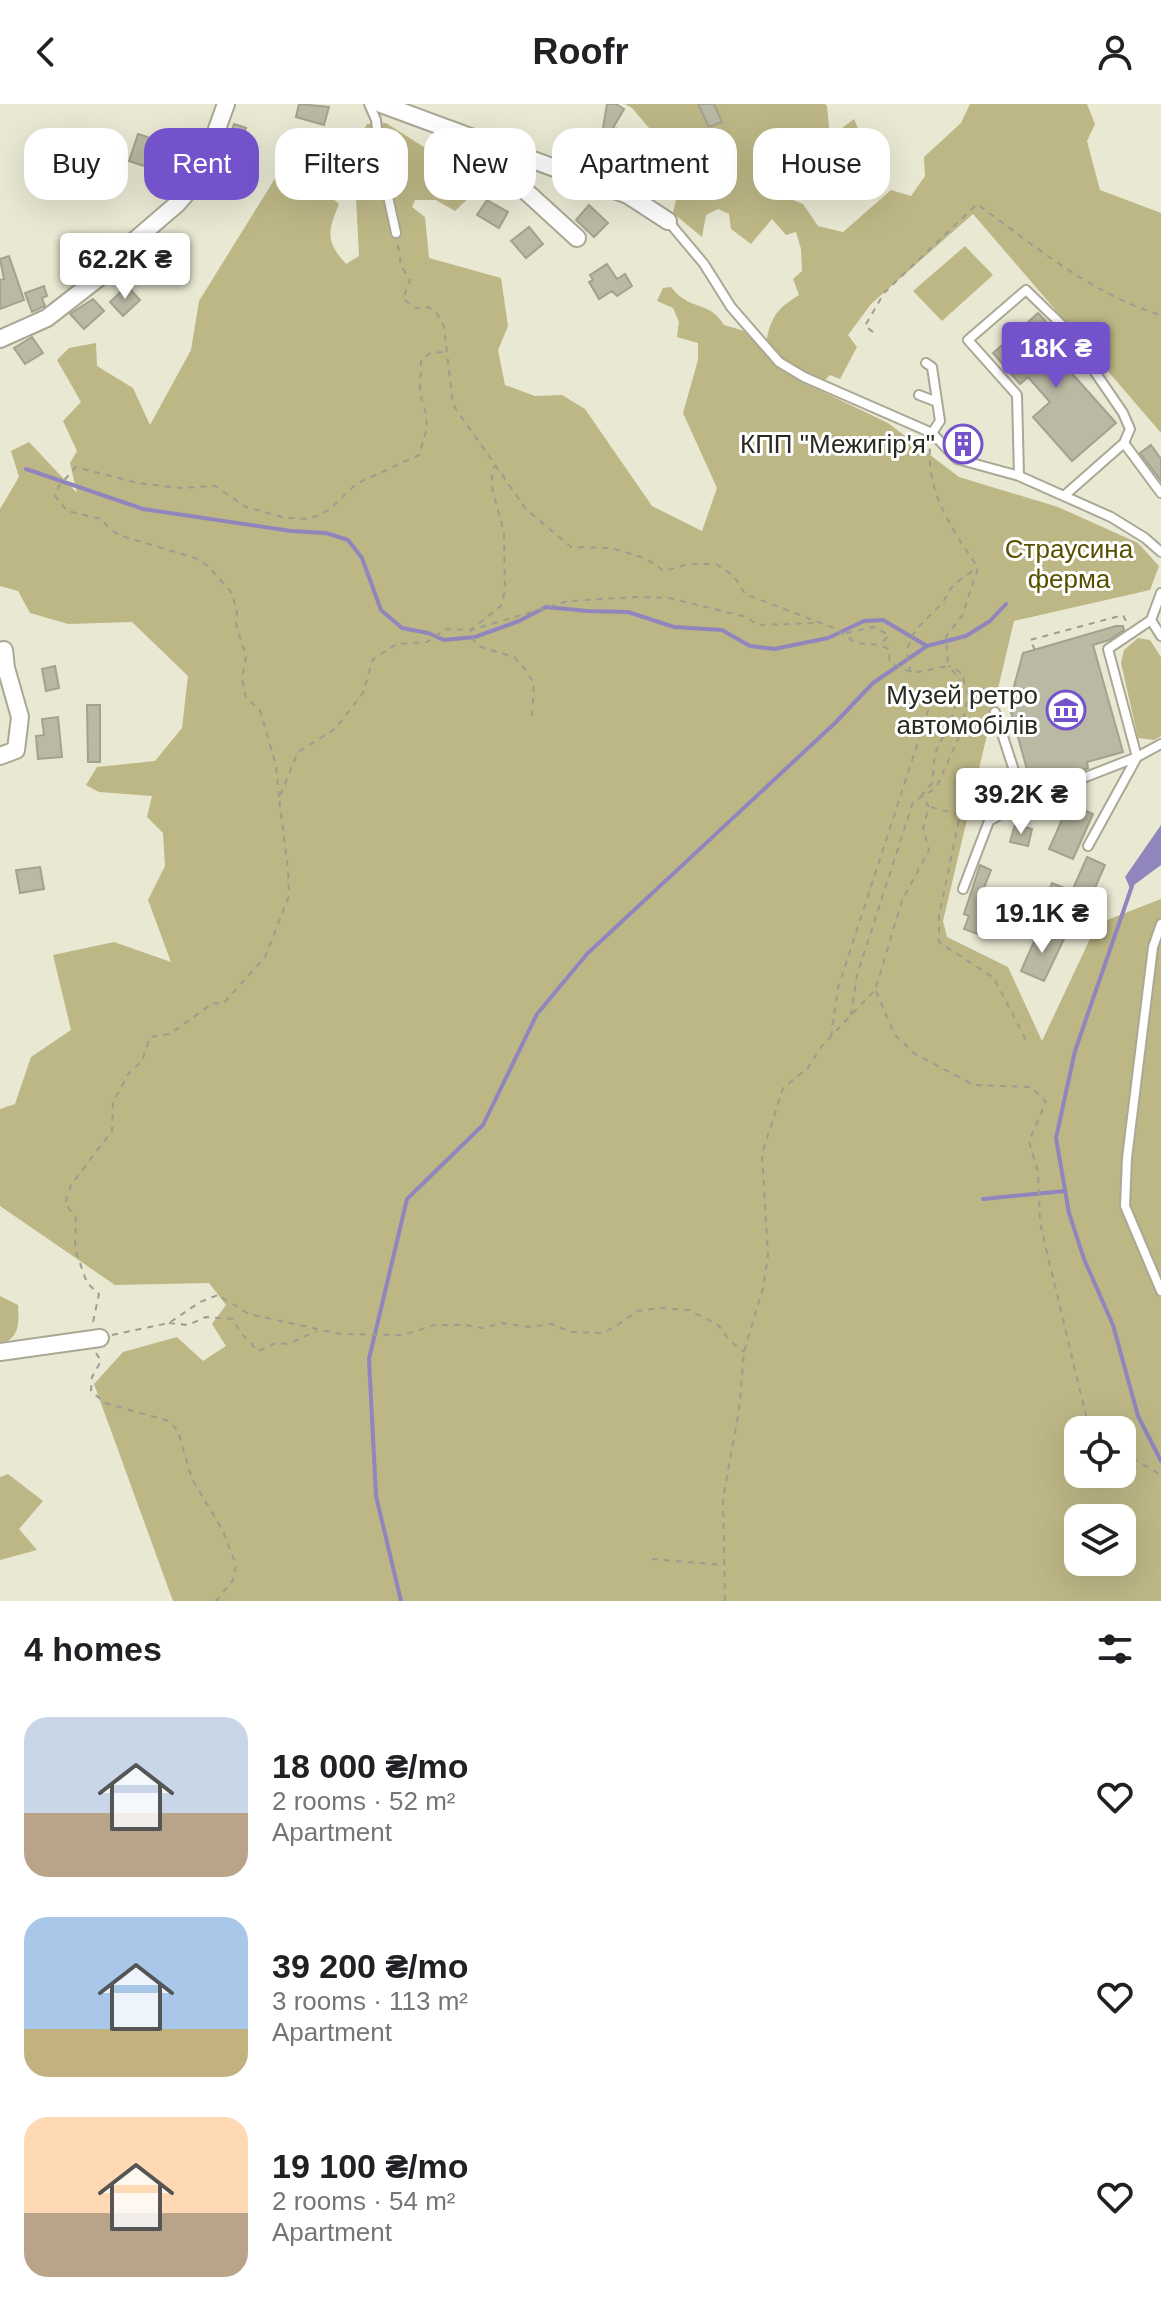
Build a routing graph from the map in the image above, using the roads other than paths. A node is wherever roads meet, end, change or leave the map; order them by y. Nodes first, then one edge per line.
1 (226, 104) edge
2 (369, 104) edge
3 (381, 104) edge
4 (445, 128) edge
5 (536, 162) edge
6 (535, 200) edge
7 (668, 221) joint
8 (396, 233) road end
9 (577, 238) dead end
10 (0, 339) edge
11 (926, 363) dead end
12 (919, 395) dead end
13 (937, 402) junction
14 (932, 433) junction
15 (1124, 443) junction
16 (1019, 476) junction
17 (1161, 493) edge
18 (1065, 495) junction
19 (1161, 552) edge
20 (1161, 593) edge
21 (1151, 620) junction
22 (1161, 636) edge
23 (4, 650) dead end
24 (995, 712) dead end
25 (1161, 744) edge
26 (0, 756) edge
27 (1137, 757) junction
28 (1024, 801) junction
29 (1088, 846) dead end
30 (963, 889) dead end
31 (1161, 924) edge
32 (1161, 1291) edge
33 (92, 1339) road end
34 (0, 1352) edge

1 - 10 street
2 - 8 lane
3 - 4 street
5 - 7 street
6 - 9 street
7 - 14 lane
11 - 13 lane
12 - 13 lane
13 - 14 lane
14 - 16 lane
15 - 16 lane
15 - 17 lane
15 - 18 lane
16 - 18 lane
18 - 19 lane
20 - 21 lane
21 - 22 lane
21 - 27 lane
23 - 26 street
24 - 28 lane
25 - 27 lane
27 - 28 lane
27 - 29 lane
28 - 30 lane
31 - 32 lane
33 - 34 street

